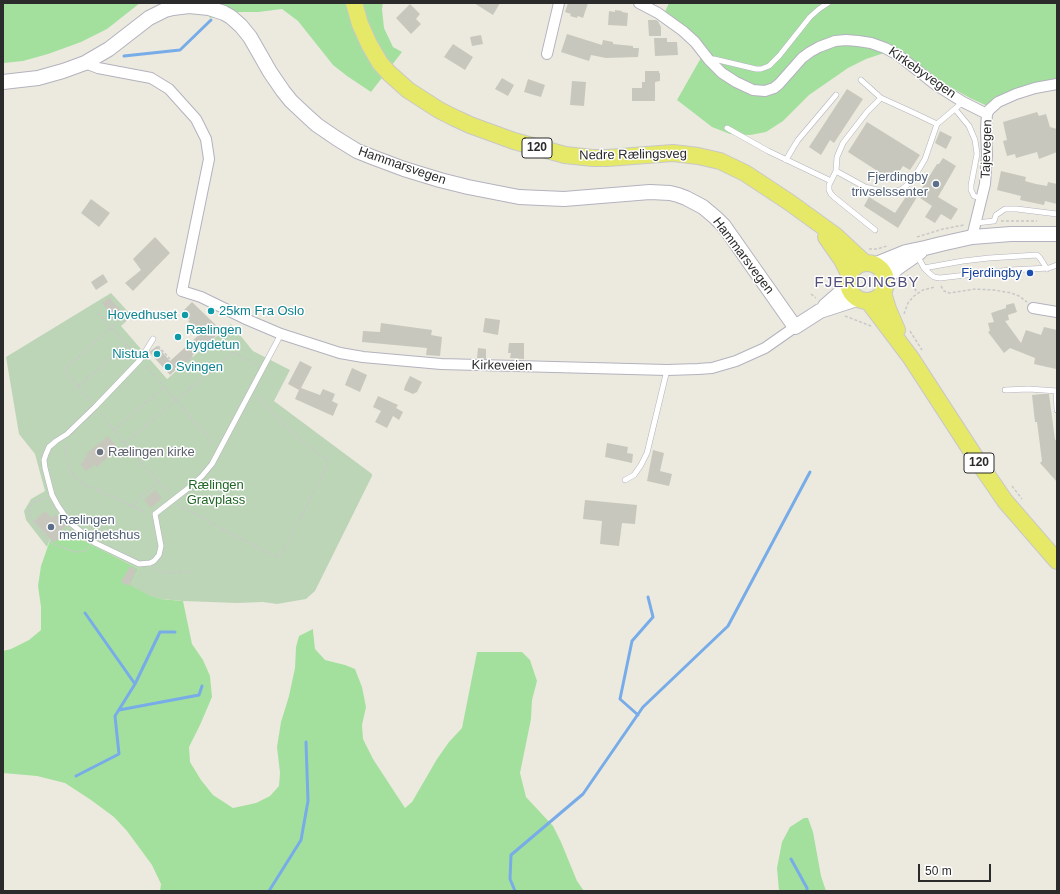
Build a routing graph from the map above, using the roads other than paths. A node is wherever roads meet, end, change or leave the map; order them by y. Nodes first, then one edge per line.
1 (354, 3) edge
2 (560, 3) edge
3 (639, 3) edge
4 (828, 3) edge
5 (547, 54) dead end
6 (708, 60) junction
7 (85, 63) junction
8 (861, 80) dead end
9 (3, 82) edge
10 (1057, 84) edge
11 (836, 95) dead end
12 (881, 98) junction
13 (964, 102) junction
14 (955, 109) junction
15 (988, 114) junction
16 (937, 124) junction
17 (728, 128) dead end
18 (786, 160) junction
19 (836, 171) junction
20 (831, 181) junction
21 (982, 199) junction
22 (1057, 214) edge
23 (815, 222) junction
24 (875, 230) dead end
25 (974, 230) junction
26 (1057, 234) edge
27 (917, 248) junction
28 (869, 264) junction
29 (1057, 265) edge
30 (924, 268) junction
31 (1047, 269) junction
32 (884, 286) junction
33 (856, 290) junction
34 (1033, 308) road end
35 (1057, 312) edge
36 (794, 327) junction
37 (280, 334) junction
38 (153, 339) road end
39 (917, 355) junction
40 (667, 370) junction
41 (1005, 390) dead end
42 (1056, 391) edge
43 (1057, 410) edge
44 (625, 480) dead end
45 (1057, 561) edge

1 - 23 main road, Nedre Rælingsveg / 120
2 - 5 street
3 - 6 street, Kirkebyvegen
4 - 6 lane
6 - 13 street, Kirkebyvegen
7 - 9 street, Hammarsvegen
7 - 36 street, Hammarsvegen
7 - 37 street, Kirkeveien
8 - 12 lane
10 - 15 street, Tajevegen
11 - 18 lane
12 - 16 lane
12 - 19 lane
13 - 14 lane
13 - 15 street, Kirkebyvegen
14 - 16 lane
14 - 21 lane
15 - 21 street, Tajevegen
16 - 19 lane
17 - 18 lane
18 - 20 lane
19 - 20 lane
20 - 24 lane
21 - 25 street, Tajevegen
22 - 25 lane
23 - 28 main road, Nedre Rælingsveg / 120
23 - 33 main road, Nedre Rælingsveg / 120
25 - 26 street
25 - 27 street
27 - 28 street
27 - 30 lane
27 - 32 street
28 - 32 main road, 120
28 - 33 main road
29 - 31 lane
30 - 31 lane
30 - 31 lane
32 - 33 main road
32 - 39 main road, Nedre Rælingsveg / 120
33 - 36 street, Kirkeveien
33 - 39 main road, Nedre Rælingsveg / 120
34 - 35 street
36 - 40 street, Kirkeveien
37 - 38 lane
37 - 40 street, Kirkeveien
39 - 45 main road, Nedre Rælingsveg / 120
40 - 44 lane
41 - 42 lane
42 - 43 lane

